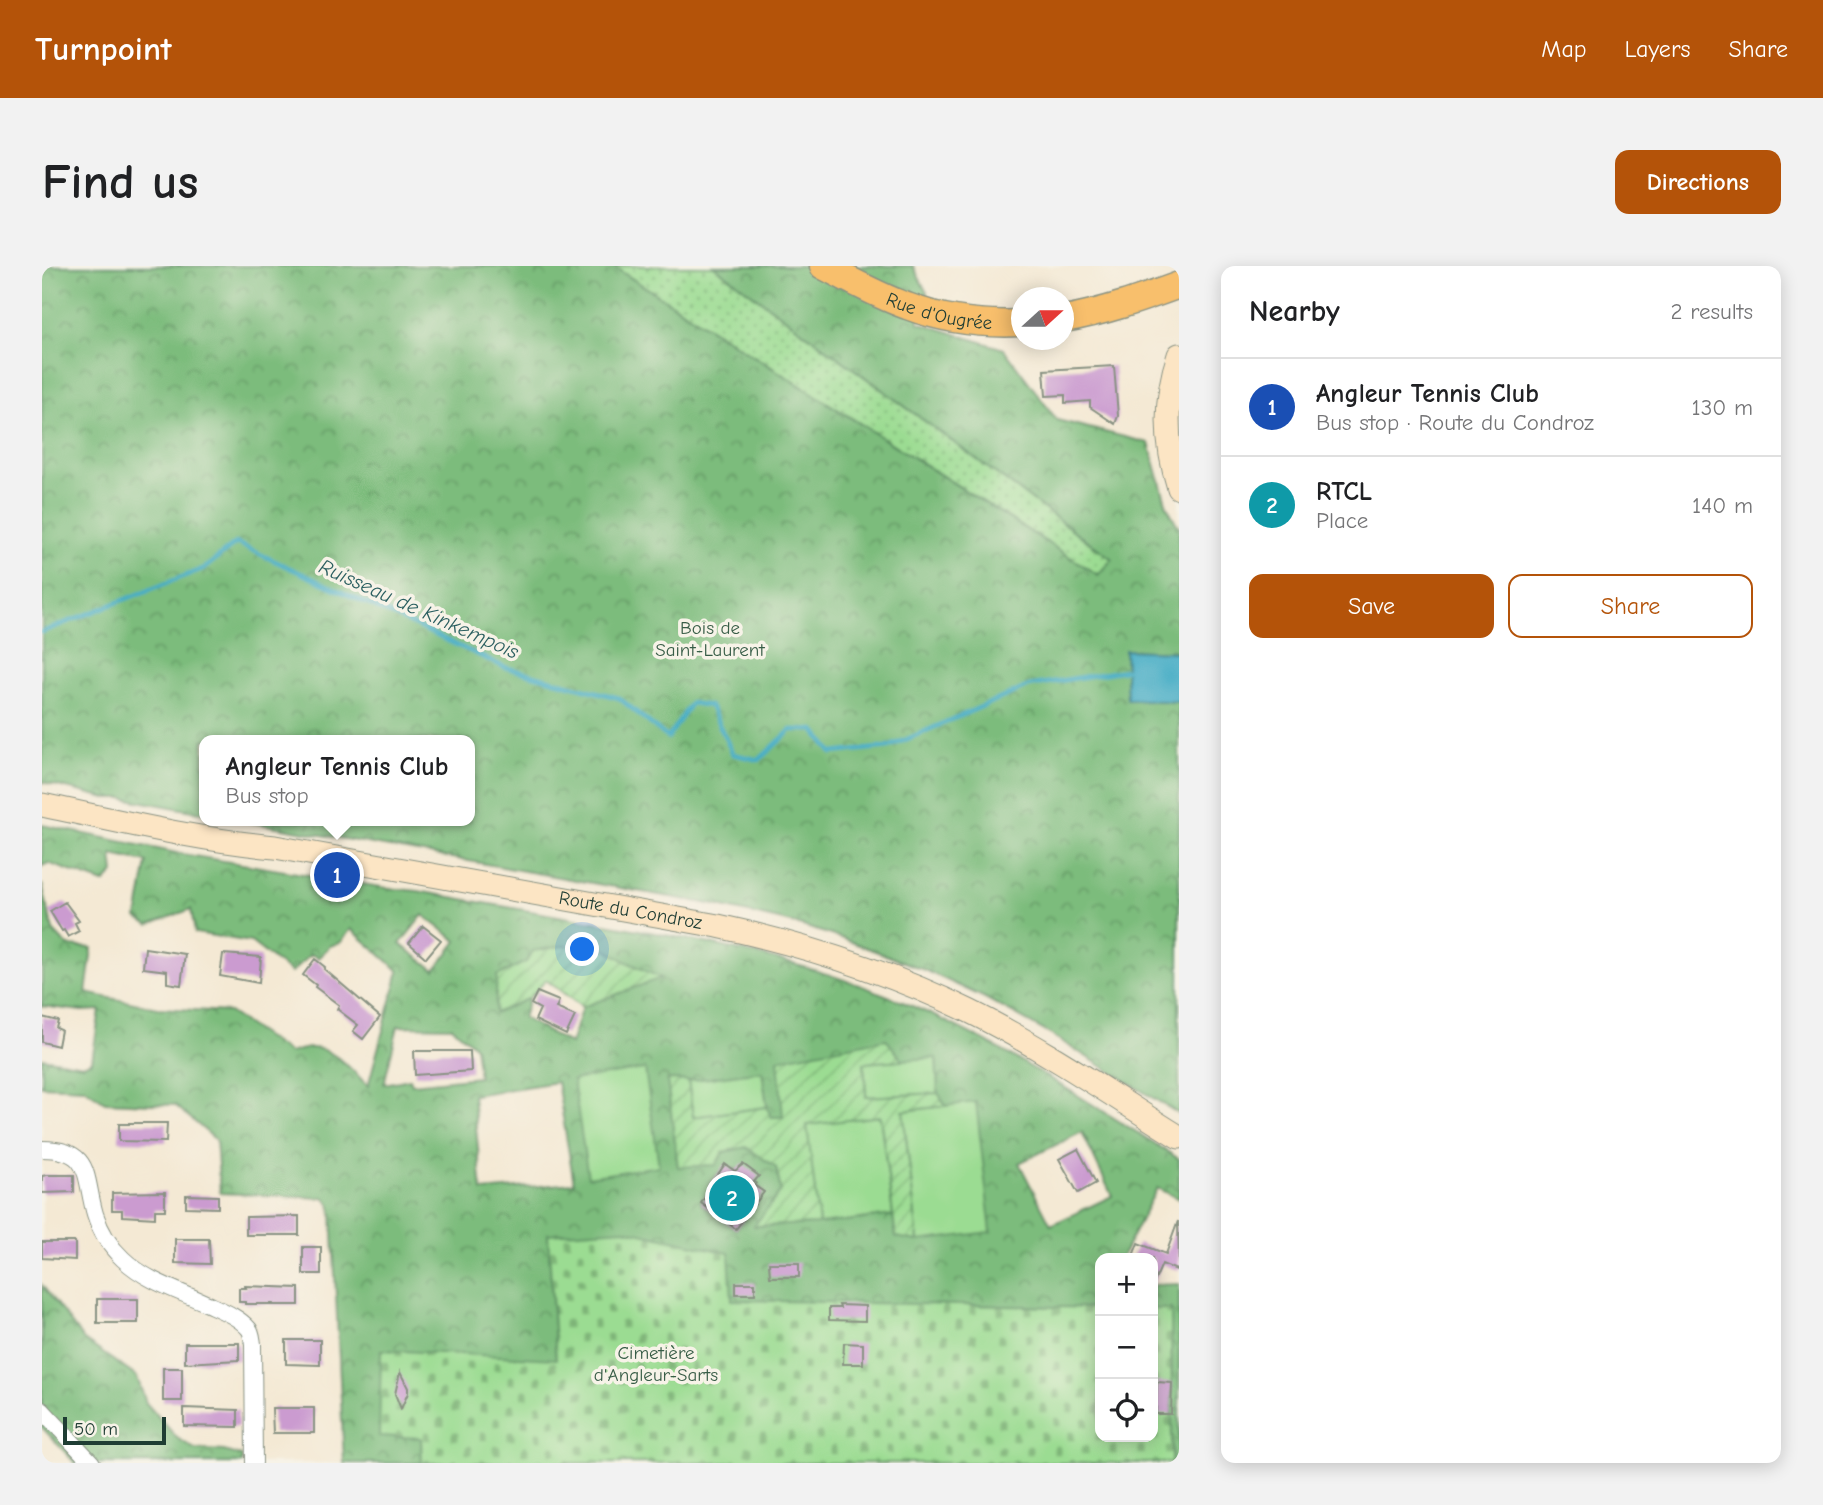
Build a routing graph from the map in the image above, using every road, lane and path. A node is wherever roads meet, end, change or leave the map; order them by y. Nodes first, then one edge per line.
1 (823, 266) edge
2 (1179, 285) edge
3 (1074, 317) edge
4 (1011, 323) edge
5 (1179, 355) edge
6 (1179, 488) edge
7 (42, 805) edge
8 (1179, 1137) edge
9 (42, 1149) edge
10 (42, 1410) edge
11 (92, 1463) edge
12 (254, 1463) edge

1 - 4 main road, Rue d'Ougrée
2 - 3 main road
5 - 6 main road
7 - 8 main road, Route du Condroz
9 - 12 street
10 - 11 street

